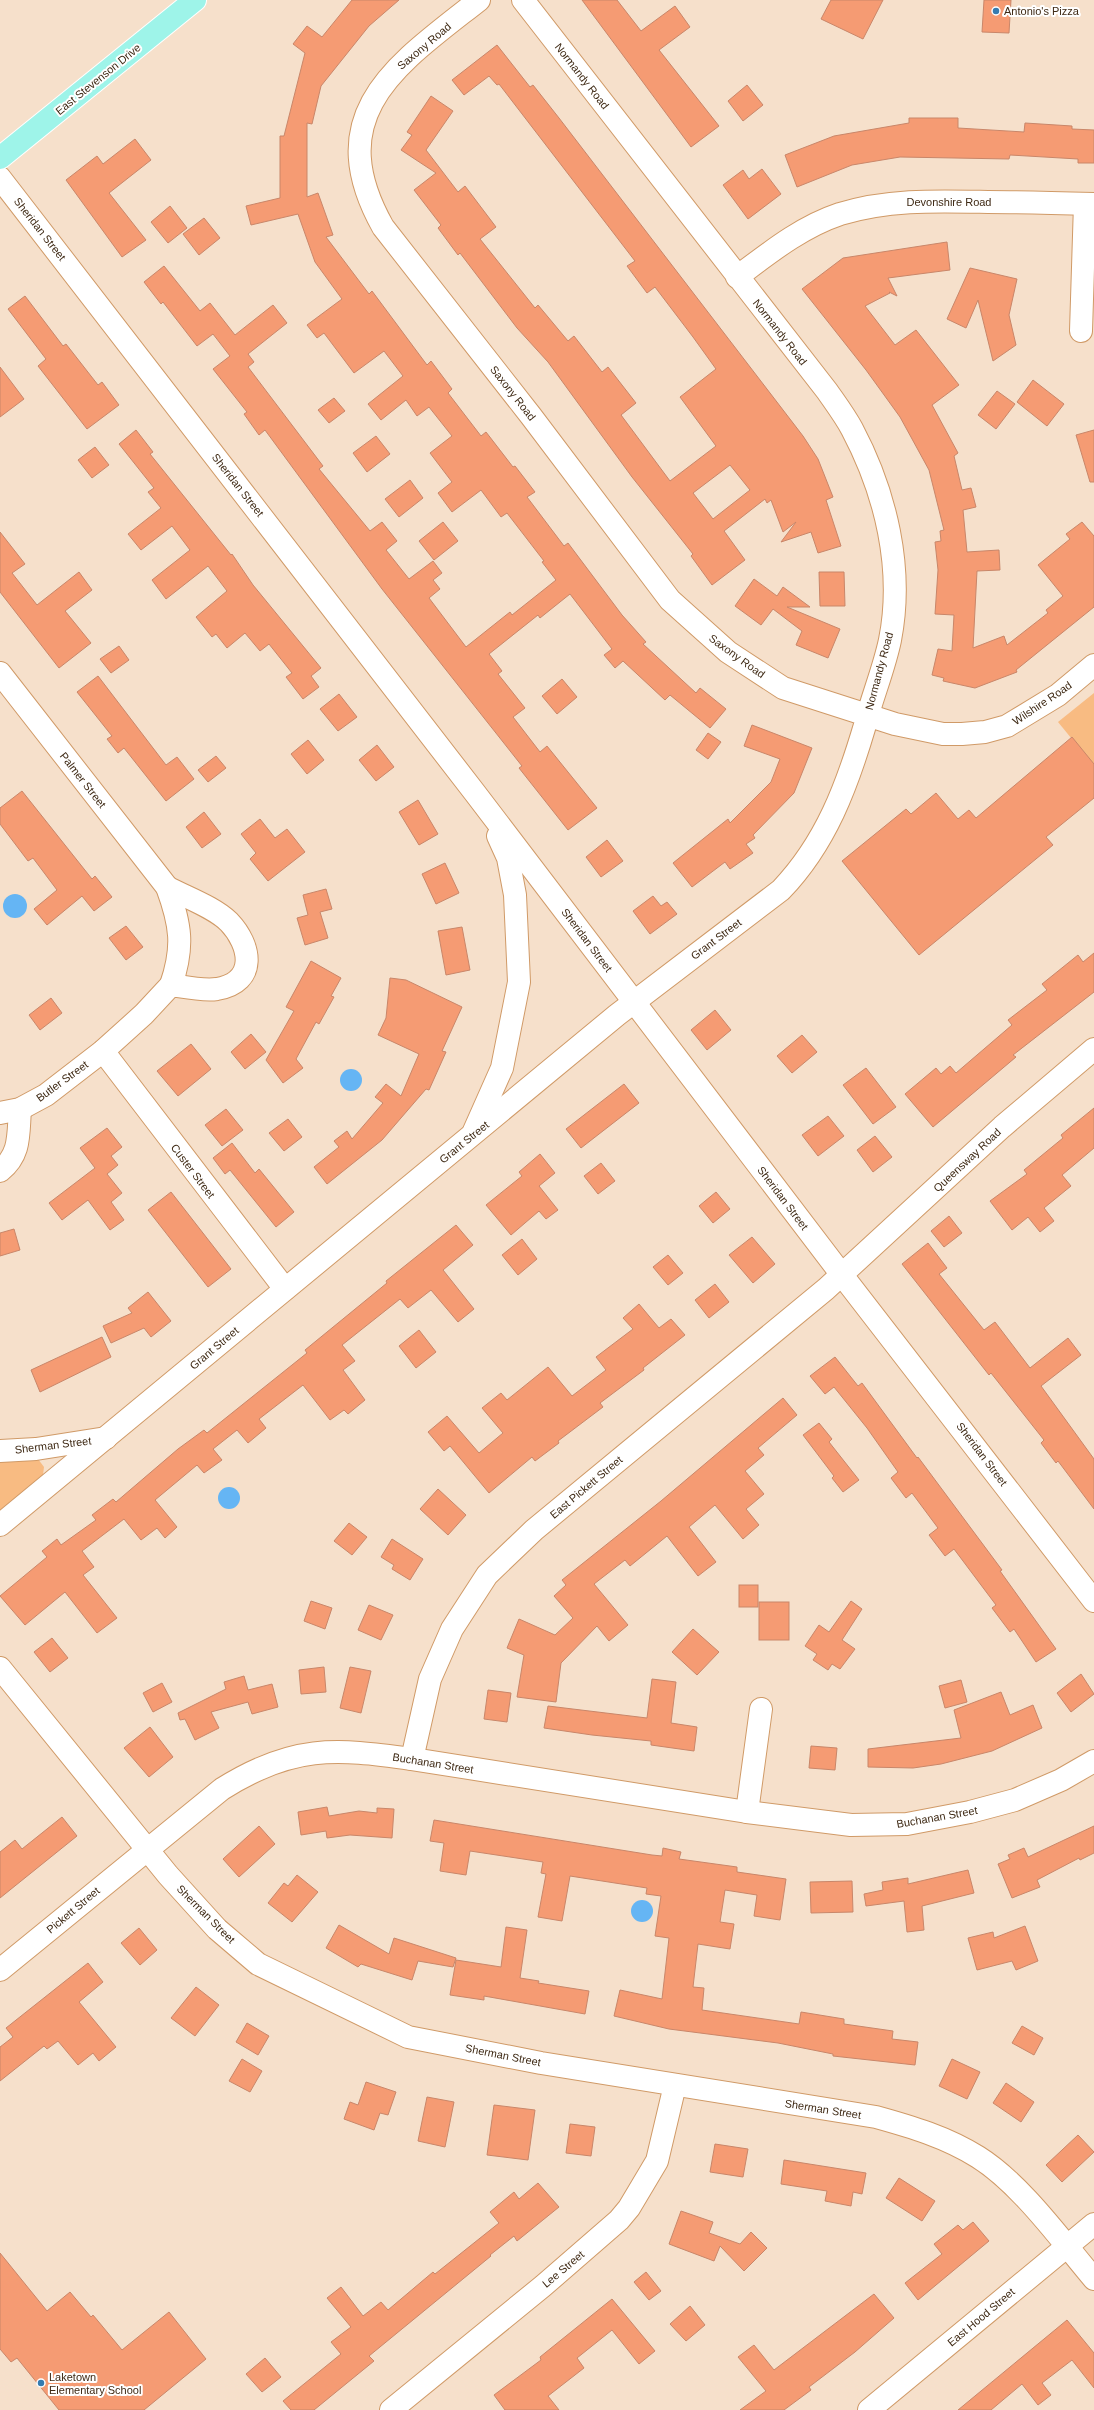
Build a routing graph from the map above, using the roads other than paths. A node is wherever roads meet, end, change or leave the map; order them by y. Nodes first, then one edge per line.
1 (195, 0) edge
2 (479, 0) edge
3 (523, 0) edge
4 (0, 158) edge
5 (0, 178) edge
6 (1090, 204) edge
7 (737, 277) junction
8 (1081, 331) dead end
9 (1094, 665) edge
10 (0, 673) edge
11 (867, 716) junction
12 (476, 793) junction
13 (167, 887) junction
14 (171, 985) junction
15 (634, 1002) junction
16 (1094, 1049) edge
17 (103, 1051) junction
18 (10, 1111) edge
19 (472, 1136) junction
20 (0, 1171) edge
21 (842, 1275) junction
22 (285, 1289) junction
23 (106, 1438) junction
24 (0, 1450) edge
25 (0, 1525) edge
26 (1094, 1601) edge
27 (0, 1668) edge
28 (762, 1710) dead end
29 (412, 1759) junction
30 (1094, 1761) edge
31 (747, 1812) junction
32 (146, 1850) junction
33 (0, 1970) edge
34 (675, 2085) junction
35 (1094, 2224) edge
36 (1066, 2246) junction
37 (1094, 2279) edge
38 (391, 2410) edge
39 (869, 2410) edge

1 - 4 main road, East Stevenson Drive
2 - 11 street, Saxony Road
3 - 7 street, Normandy Road
5 - 12 street, Sheridan Street
6 - 7 street, Devonshire Road
6 - 8 street, Devonshire Road
7 - 11 street, Normandy Road
9 - 11 street, Wilshire Road
10 - 13 street, Palmer Street
11 - 15 street, Grant Street
12 - 15 street, Sheridan Street
12 - 19 street, Sheridan Street
13 - 14 street, Palmer Street
13 - 14 street, Palmer Street
14 - 17 street, Palmer Street
15 - 19 street, Grant Street
15 - 21 street, Sheridan Street
16 - 21 street, Queensway Road
17 - 18 street, Butler Street
17 - 22 street, Custer Street
18 - 20 street, Butler Street
19 - 22 street, Grant Street
21 - 26 street, Sheridan Street
21 - 29 street, East Pickett Street
22 - 23 street, Grant Street
23 - 24 street, Sherman Street
23 - 25 street, Grant Street
27 - 32 street, Sherman Street
28 - 31 street
29 - 31 street, Buchanan Street
29 - 32 street, Buchanan Street
30 - 31 street, Buchanan Street
32 - 33 street, Pickett Street
32 - 34 street, Sherman Street
34 - 36 street, Sherman Street
34 - 38 street, Lee Street
35 - 36 street, East Hood Street
36 - 37 street, Sherman Street
36 - 39 street, East Hood Street

